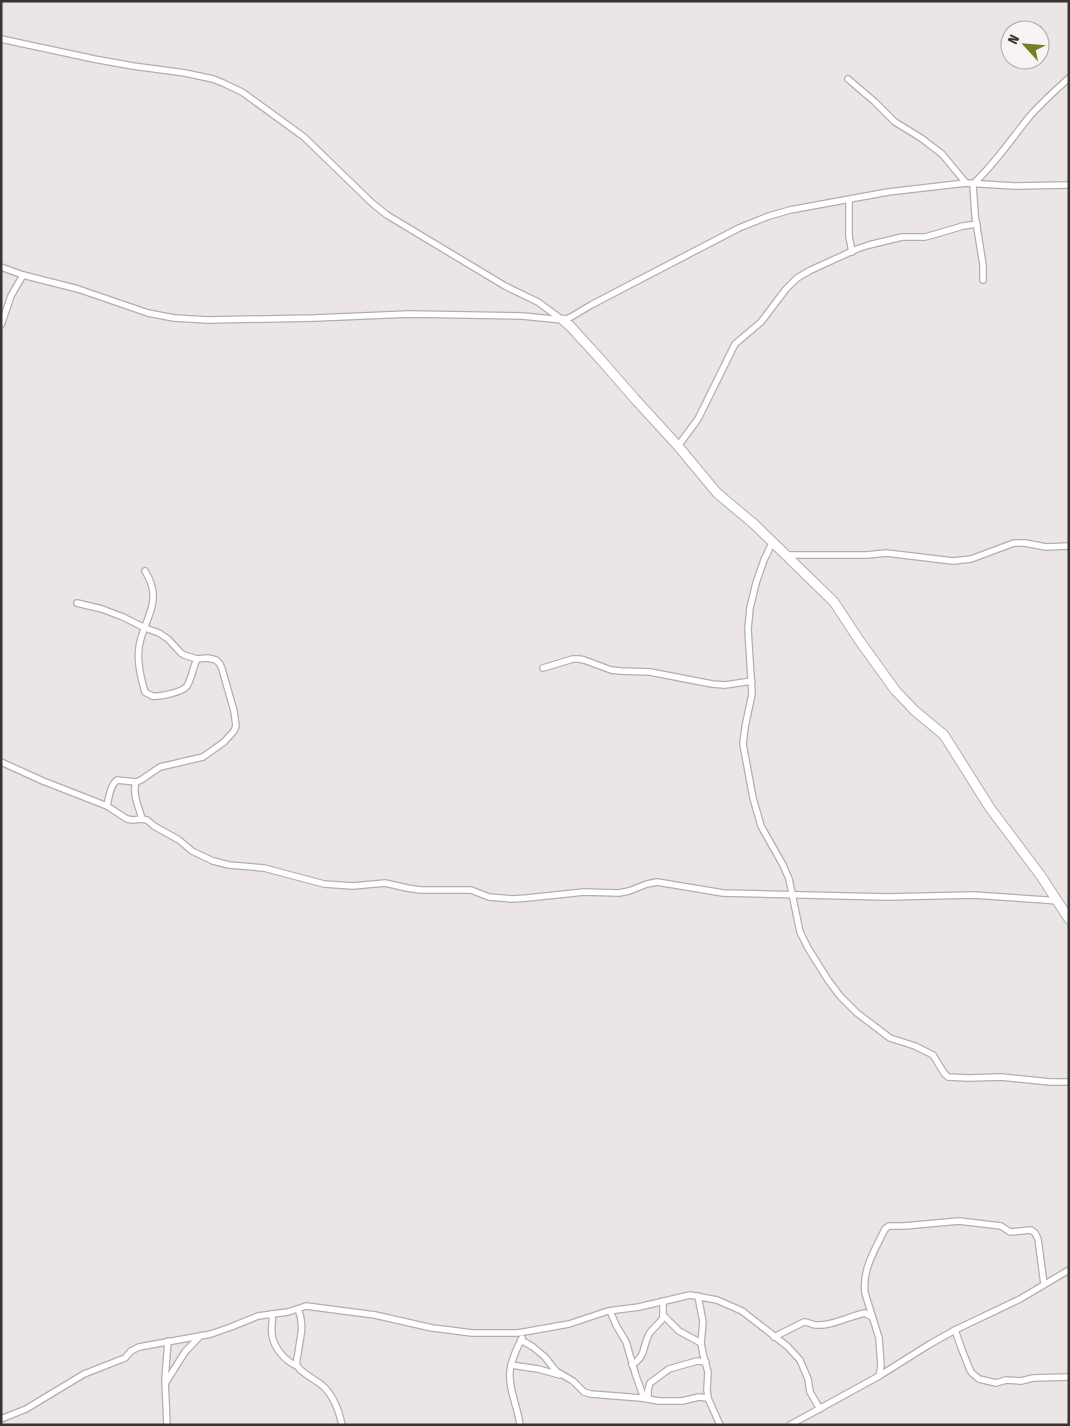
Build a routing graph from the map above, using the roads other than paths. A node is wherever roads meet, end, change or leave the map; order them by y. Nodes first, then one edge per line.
1 (1, 39) edge
2 (1069, 78) edge
3 (848, 79) dead end
4 (966, 183) junction
5 (974, 184) junction
6 (1069, 185) edge
7 (849, 200) junction
8 (976, 224) junction
9 (852, 252) junction
10 (1, 267) edge
11 (23, 275) junction
12 (983, 280) dead end
13 (563, 320) junction
14 (1, 325) edge
15 (678, 446) junction
16 (772, 543) junction
17 (1069, 546) edge
18 (785, 555) junction
19 (145, 571) dead end
20 (77, 603) dead end
21 (145, 628) junction
22 (197, 659) junction
23 (543, 668) dead end
24 (752, 681) junction
25 (1, 762) edge
26 (136, 782) junction
27 (107, 806) junction
28 (142, 819) junction
29 (792, 894) junction
30 (1058, 902) junction
31 (1069, 919) edge
32 (1069, 1082) edge
33 (1069, 1270) edge
34 (1044, 1284) junction
35 (698, 1296) junction
36 (664, 1301) junction
37 (298, 1308) junction
38 (610, 1311) junction
39 (272, 1314) junction
40 (663, 1315) junction
41 (872, 1316) junction
42 (955, 1330) junction
43 (524, 1332) junction
44 (201, 1336) junction
45 (774, 1337) junction
46 (521, 1340) junction
47 (168, 1342) junction
48 (701, 1343) junction
49 (706, 1362) junction
50 (511, 1365) junction
51 (632, 1365) junction
52 (297, 1366) junction
53 (563, 1376) junction
54 (879, 1376) junction
55 (1069, 1377) edge
56 (166, 1382) junction
57 (646, 1398) junction
58 (708, 1398) junction
59 (820, 1409) junction
60 (3, 1418) edge
61 (6, 1425) edge
62 (168, 1425) edge
63 (342, 1425) edge
64 (520, 1425) edge
65 (720, 1425) edge
66 (790, 1425) edge

1 - 13 street
2 - 5 street
3 - 4 street
4 - 5 street
4 - 7 street
5 - 6 street
5 - 8 street
7 - 9 street
7 - 13 street
8 - 9 street
8 - 12 street
9 - 15 street
10 - 11 street
11 - 13 street
11 - 14 street
13 - 15 main road
15 - 16 main road
16 - 18 main road
16 - 24 street
17 - 18 street
18 - 30 main road
19 - 21 street
20 - 21 street
21 - 22 street
21 - 22 street
22 - 26 street
23 - 24 street
24 - 29 street
25 - 27 street
26 - 27 street
26 - 28 street
27 - 28 street
28 - 29 street
29 - 30 street
29 - 32 street
30 - 31 main road
33 - 34 street
34 - 41 street
34 - 42 street
35 - 36 street
35 - 45 street
35 - 48 street
36 - 38 street
36 - 40 street
37 - 39 street
37 - 43 street
37 - 52 street
38 - 43 street
38 - 51 street
39 - 44 street
39 - 52 street
40 - 48 street
40 - 51 street
41 - 45 street
41 - 54 street
42 - 54 street
42 - 55 street
43 - 46 street
44 - 47 street
44 - 56 street
45 - 59 street
46 - 50 street
46 - 53 street
47 - 56 street
47 - 60 street
48 - 49 street
49 - 57 street
49 - 58 street
50 - 53 street
50 - 64 street
51 - 57 street
52 - 63 street
53 - 57 street
54 - 59 street
56 - 62 street
57 - 58 street
58 - 65 street
59 - 66 street
60 - 61 street

